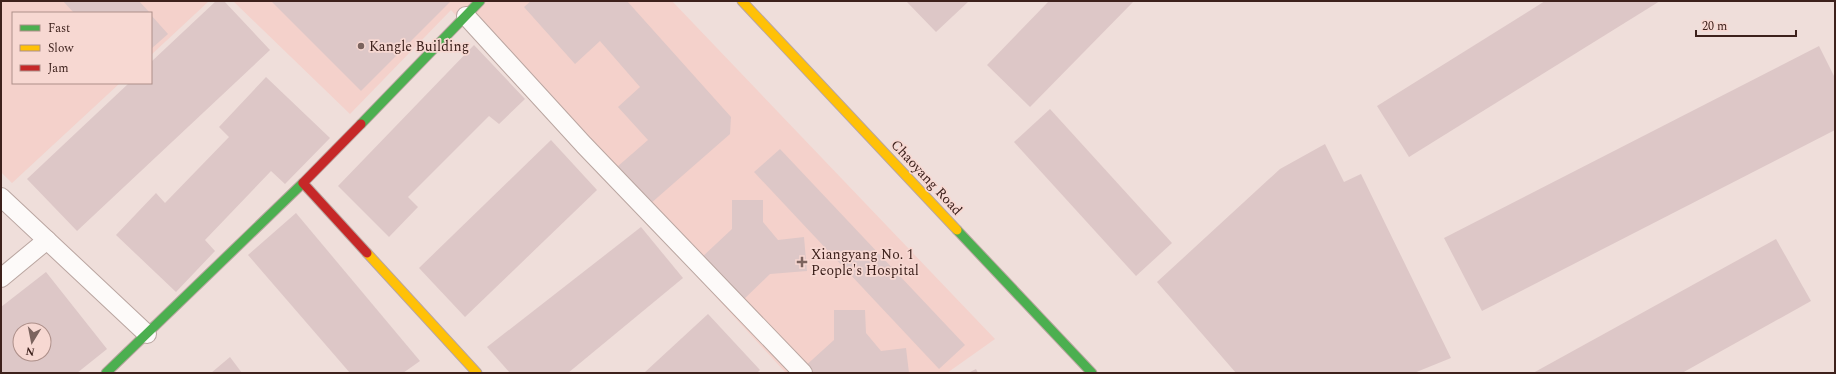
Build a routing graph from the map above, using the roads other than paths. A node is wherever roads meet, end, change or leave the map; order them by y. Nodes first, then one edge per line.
1 (480, 1) edge
2 (742, 1) edge
3 (466, 16) junction
4 (303, 184) junction
5 (1, 197) edge
6 (47, 240) junction
7 (1, 278) edge
8 (147, 334) junction
9 (106, 373) edge
10 (477, 373) edge
11 (803, 373) edge
12 (1092, 373) edge

1 - 3 street
2 - 12 street, Chaoyang Road
3 - 4 street
3 - 11 lane
4 - 8 street
4 - 10 street
5 - 6 lane
6 - 7 lane
6 - 8 lane
8 - 9 street

